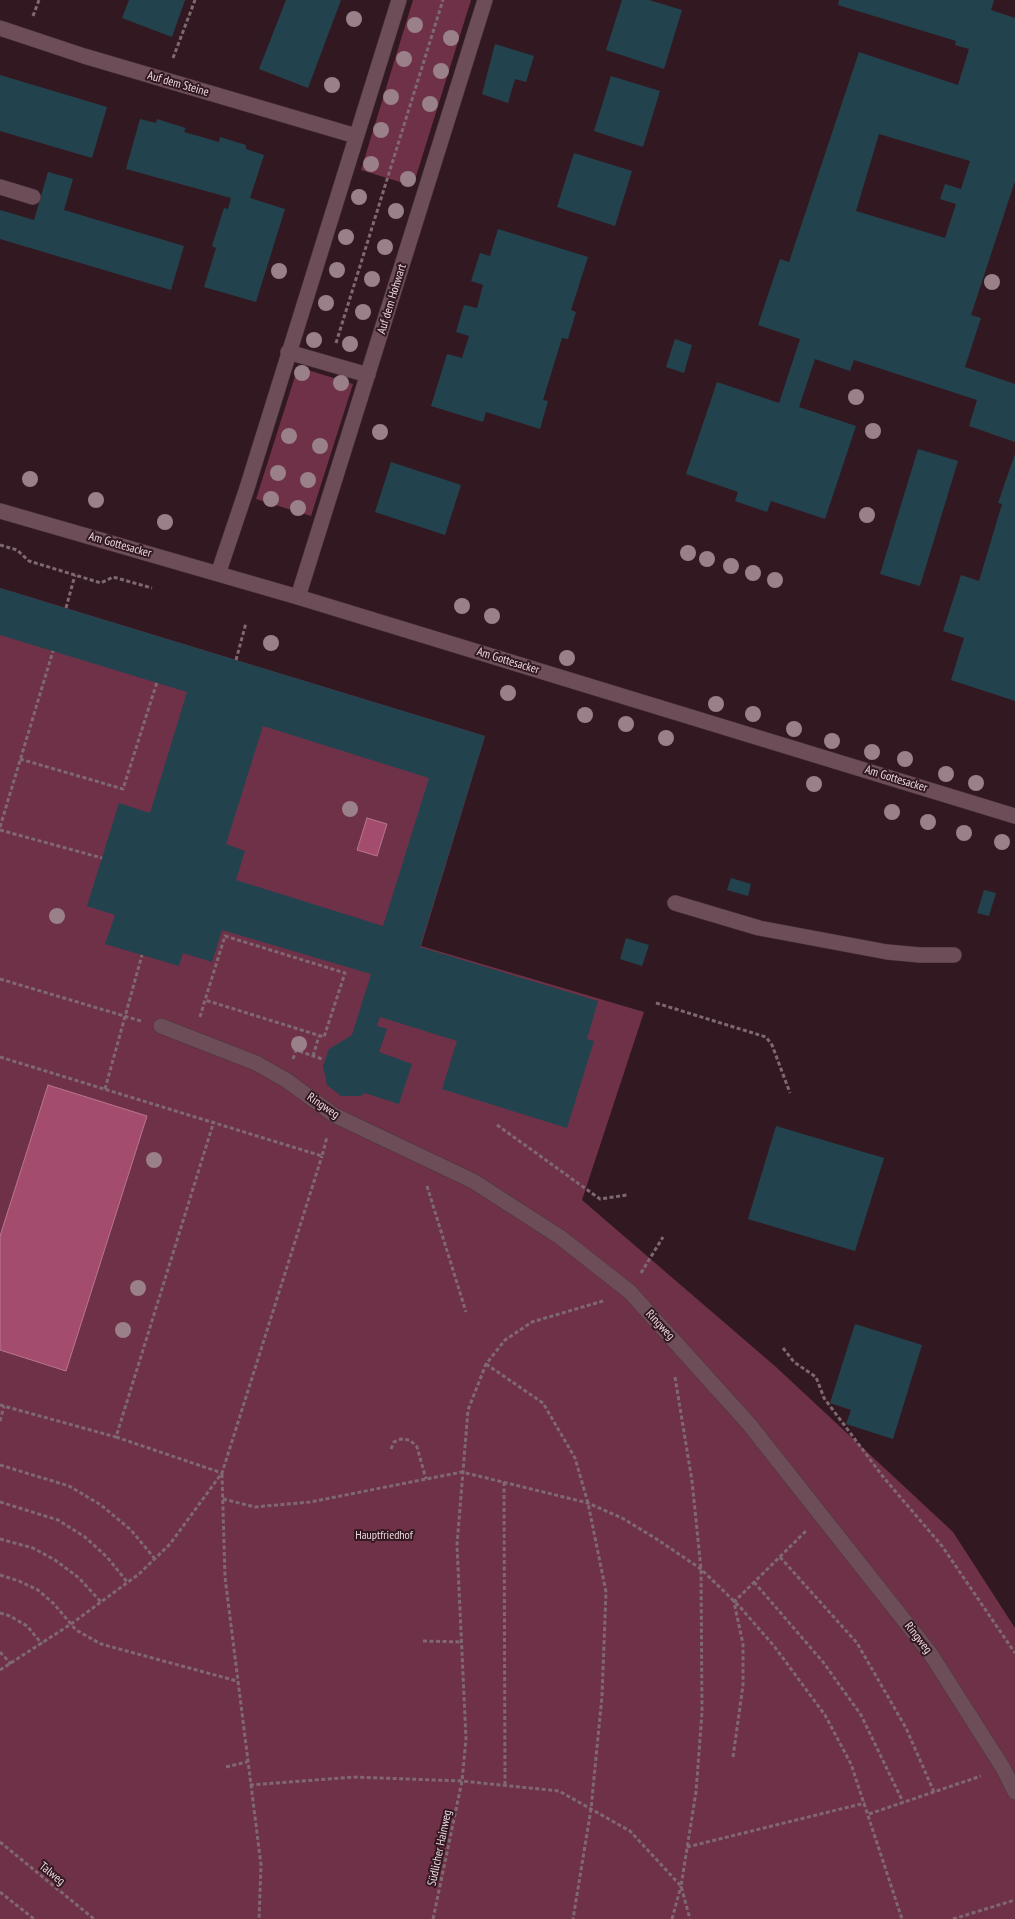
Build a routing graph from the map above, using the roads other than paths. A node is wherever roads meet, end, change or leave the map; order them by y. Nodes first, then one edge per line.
1 (399, 0) edge
2 (485, 0) edge
3 (0, 28) edge
4 (356, 136) junction
5 (0, 187) edge
6 (33, 197) dead end
7 (288, 352) junction
8 (368, 375) junction
9 (0, 511) edge
10 (218, 574) junction
11 (298, 597) junction
12 (1015, 816) edge
13 (675, 903) dead end
14 (954, 955) dead end
15 (161, 1026) dead end
16 (1015, 1792) edge

1 - 4 street
2 - 8 street, Auf dem Hohwart
3 - 4 street, Auf dem Steine
4 - 7 street
5 - 6 street
7 - 8 street
7 - 10 street
8 - 11 street, Auf dem Hohwart
9 - 10 street, Am Gottesacker
10 - 11 street, Am Gottesacker
11 - 12 street, Am Gottesacker
13 - 14 street
15 - 16 street, Ringweg

